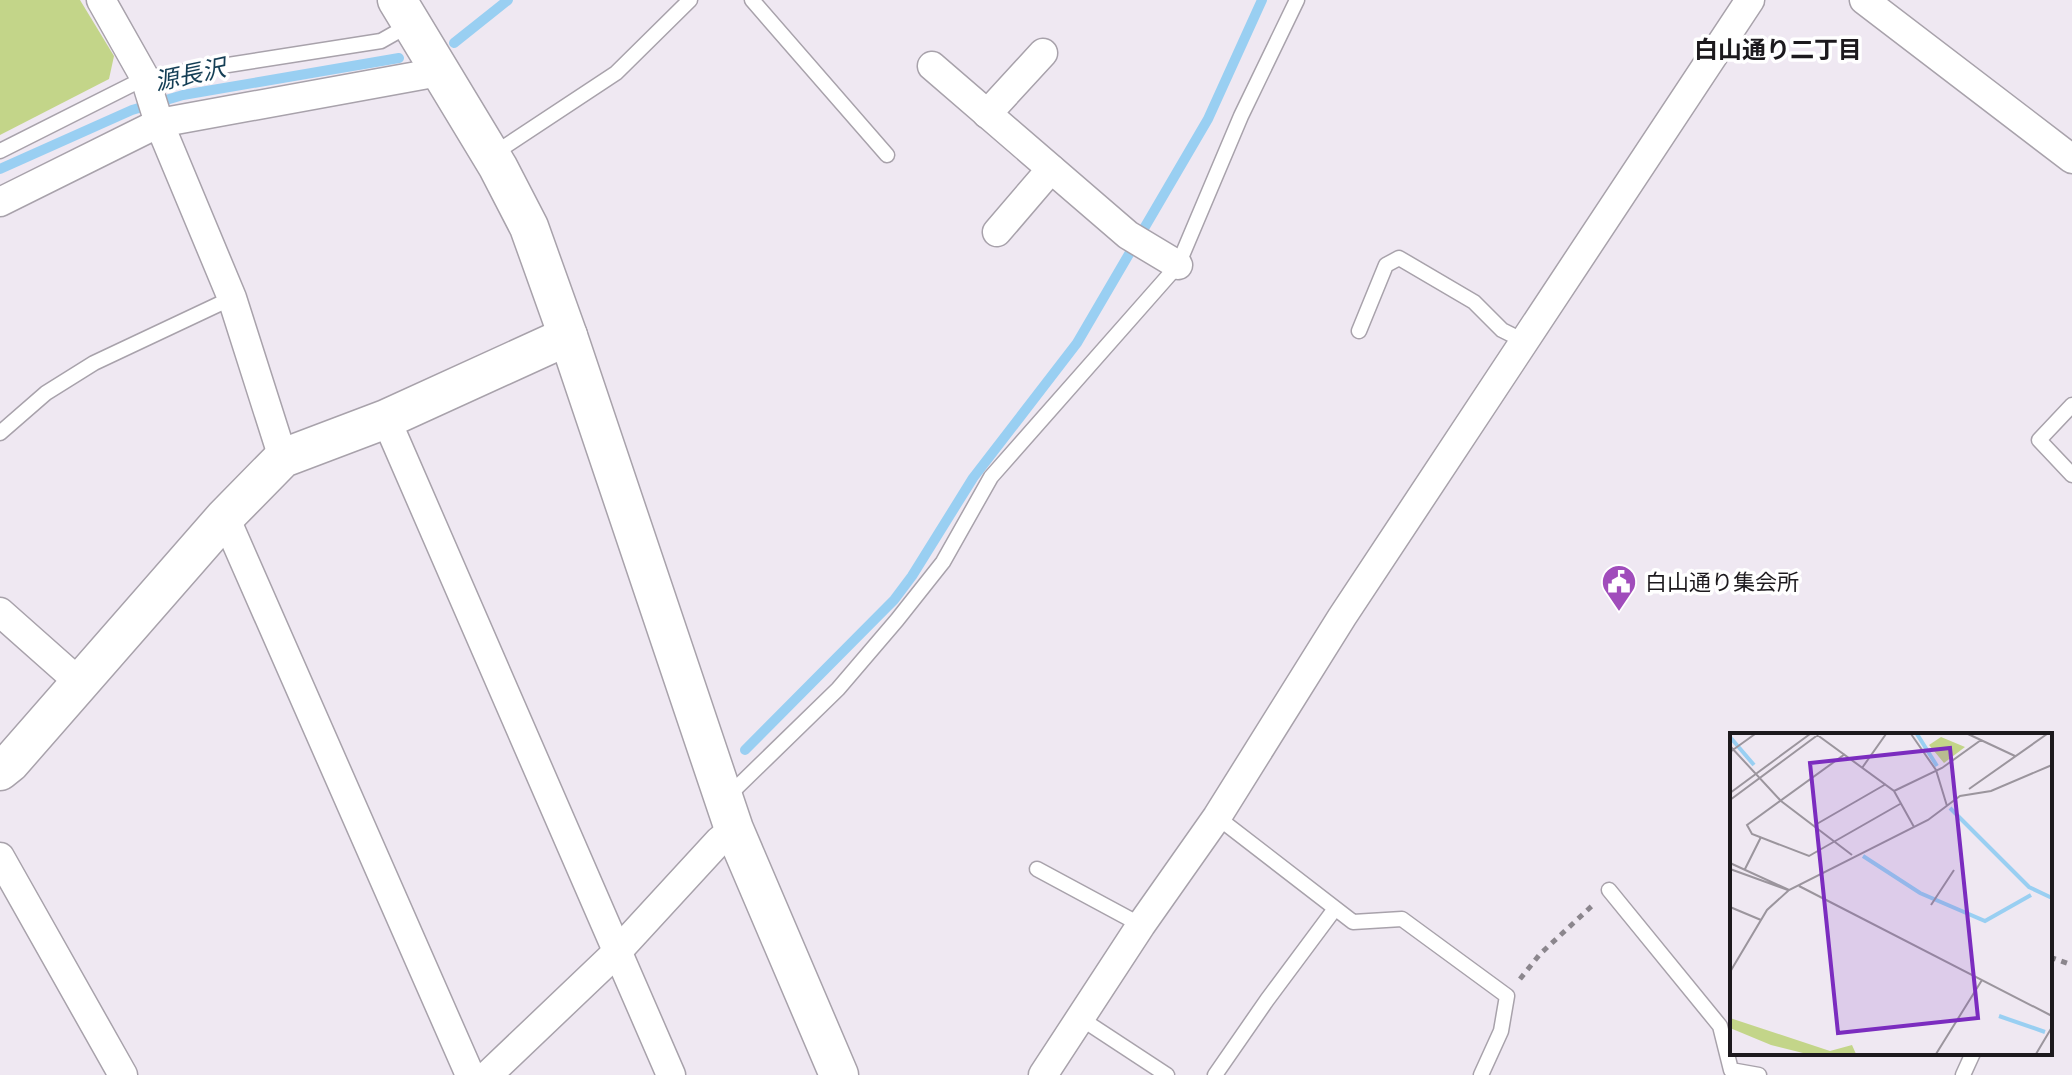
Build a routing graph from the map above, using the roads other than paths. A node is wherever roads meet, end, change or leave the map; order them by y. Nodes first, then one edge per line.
1 (101, 0) edge
2 (690, 0) edge
3 (752, 0) edge
4 (1297, 0) edge
5 (1750, 0) edge
6 (1864, 0) edge
7 (404, 12) edge
8 (1043, 53) dead end
9 (932, 66) dead end
10 (439, 72) junction
11 (153, 102) junction
12 (987, 114) junction
13 (0, 151) edge
14 (491, 155) junction
15 (887, 155) dead end
16 (2072, 159) edge
17 (1051, 169) junction
18 (0, 202) edge
19 (997, 232) dead end
20 (1178, 265) junction
21 (232, 298) junction
22 (1359, 331) dead end
23 (568, 336) junction
24 (1524, 341) junction
25 (2072, 405) edge
26 (386, 419) junction
27 (0, 433) edge
28 (283, 458) junction
29 (2072, 475) edge
30 (225, 517) junction
31 (0, 612) edge
32 (80, 683) junction
33 (0, 771) edge
34 (728, 815) junction
35 (1217, 817) junction
36 (0, 857) edge
37 (1037, 869) dead end
38 (1609, 890) road end
39 (1334, 910) junction
40 (1141, 925) junction
41 (616, 953) junction
42 (1080, 1018) junction
43 (1972, 1055) edge
44 (123, 1075) edge
45 (470, 1075) edge
46 (488, 1075) edge
47 (671, 1075) edge
48 (839, 1075) edge
49 (1043, 1075) edge
50 (1167, 1075) edge
51 (1215, 1075) edge
52 (1481, 1075) edge
53 (1759, 1075) edge
54 (1963, 1075) edge

1 - 11 street
2 - 14 lane
3 - 15 lane
4 - 20 lane
5 - 24 street
6 - 16 street
7 - 10 street
7 - 11 lane
8 - 12 street
9 - 12 street
10 - 11 street
10 - 14 street
11 - 13 lane
11 - 18 street
11 - 21 street
12 - 17 street
14 - 23 street
17 - 19 street
17 - 20 street
20 - 34 lane
21 - 27 lane
21 - 28 street
22 - 24 lane
23 - 26 street
23 - 34 street
24 - 35 street
25 - 29 lane
26 - 28 street
26 - 41 street
28 - 30 street
30 - 32 street
30 - 45 street
31 - 32 street
32 - 33 street
34 - 41 street
34 - 48 street
35 - 39 lane
35 - 40 street
36 - 44 street
37 - 40 lane
38 - 53 lane
39 - 51 lane
39 - 52 lane
40 - 42 street
41 - 46 street
41 - 47 street
42 - 49 street
42 - 50 lane
43 - 54 lane

